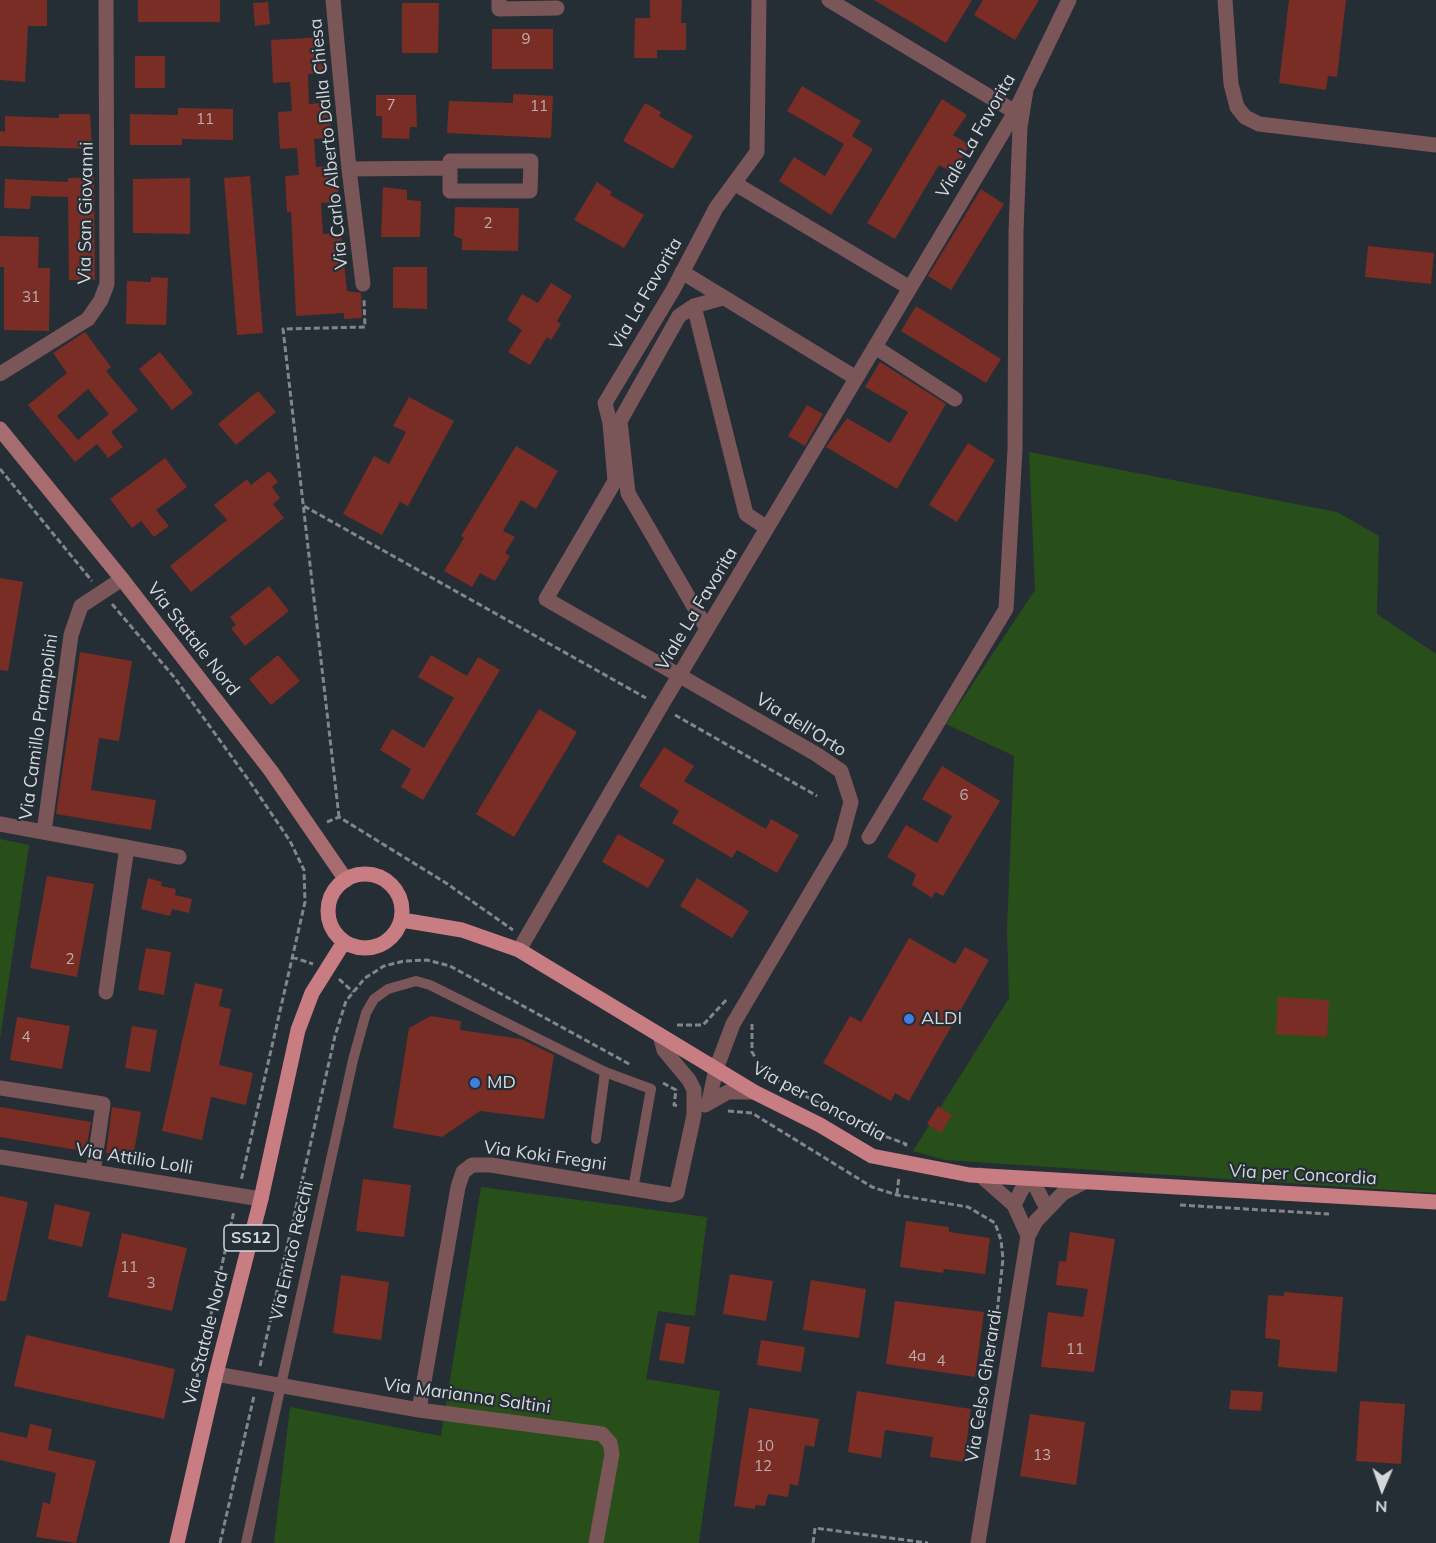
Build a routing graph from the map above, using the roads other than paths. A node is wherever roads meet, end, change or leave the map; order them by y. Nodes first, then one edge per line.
1 (106, 0) edge
2 (333, 0) edge
3 (499, 0) edge
4 (759, 0) edge
5 (829, 0) edge
6 (1069, 0) edge
7 (1225, 0) edge
8 (557, 8) dead end
9 (1026, 90) junction
10 (1015, 112) junction
11 (1436, 145) edge
12 (450, 168) junction
13 (349, 169) junction
14 (734, 183) junction
15 (682, 272) junction
16 (363, 284) road end
17 (910, 288) junction
18 (723, 298) junction
19 (694, 306) junction
20 (875, 347) junction
21 (0, 374) edge
22 (856, 378) junction
23 (955, 399) dead end
24 (0, 429) edge
25 (767, 528) junction
26 (122, 579) junction
27 (546, 599) joint
28 (706, 629) junction
29 (680, 676) junction
30 (0, 824) edge
31 (44, 832) junction
32 (869, 837) dead end
33 (127, 847) junction
34 (179, 857) dead end
35 (346, 880) junction
36 (402, 920) junction
37 (344, 942) junction
38 (523, 944) junction
39 (106, 992) dead end
40 (660, 1035) junction
41 (716, 1069) junction
42 (605, 1072) junction
43 (0, 1088) edge
44 (694, 1090) junction
45 (754, 1092) junction
46 (700, 1109) junction
47 (596, 1139) dead end
48 (0, 1157) edge
49 (93, 1172) junction
50 (980, 1175) junction
51 (1032, 1179) junction
52 (1084, 1182) junction
53 (633, 1189) junction
54 (261, 1199) junction
55 (1436, 1202) edge
56 (1014, 1205) junction
57 (1047, 1209) junction
58 (1028, 1237) junction
59 (216, 1374) junction
60 (279, 1385) junction
61 (419, 1410) junction
62 (177, 1543) edge
63 (246, 1543) edge
64 (596, 1543) edge
65 (978, 1543) edge

1 - 21 street, Via San Giovanni
2 - 13 street, Via Carlo Alberto Dalla Chiesa
3 - 8 street
4 - 14 street, Via La Favorita
5 - 10 street
6 - 9 street, Viale La Favorita
7 - 11 street
9 - 10 street, Viale La Favorita
9 - 32 street
10 - 17 street, Viale La Favorita
12 - 12 street
12 - 13 street
13 - 16 street, Via Carlo Alberto Dalla Chiesa
14 - 15 street, Via La Favorita
14 - 17 street
15 - 18 street
15 - 27 street, Via La Favorita
17 - 20 street, Viale La Favorita
18 - 19 street
18 - 22 street
19 - 25 street
19 - 28 street
20 - 22 street, Viale La Favorita
20 - 23 street
22 - 25 street, Viale La Favorita
24 - 26 main road, Via Statale Nord
25 - 28 street, Viale La Favorita
26 - 31 street, Via Camillo Prampolini
26 - 35 main road, Via Statale Nord
27 - 29 street, Via dell'Orto
28 - 29 street, Viale La Favorita
29 - 38 street, Viale La Favorita
29 - 41 street, Via dell'Orto
30 - 31 street
31 - 33 street
33 - 34 street
33 - 39 street
35 - 36 main road
35 - 37 main road
36 - 37 main road
36 - 38 main road, Via per Concordia
37 - 54 main road, Via Statale Nord / SS12
38 - 40 main road, Via per Concordia
40 - 41 main road, Via per Concordia
40 - 44 street
41 - 44 street
41 - 45 main road, Via per Concordia
41 - 46 street, Via dell'Orto
42 - 47 lane
42 - 53 lane, Via Enrico Recchi
42 - 60 lane, Via Enrico Recchi
43 - 49 street
44 - 46 street, Via Koki Fregni
45 - 46 street
45 - 50 main road, Via per Concordia
46 - 53 street, Via Koki Fregni
48 - 49 street, Via Attilio Lolli
49 - 54 street, Via Attilio Lolli
50 - 51 main road, Via per Concordia
50 - 56 street
51 - 52 main road, Via per Concordia
51 - 56 street
51 - 57 street
52 - 55 main road, Via per Concordia
52 - 57 street, Via Celso Gherardi
53 - 61 street, Via Koki Fregni
54 - 59 main road, Via Statale Nord / SS12
56 - 58 street
57 - 58 street, Via Celso Gherardi
58 - 65 street, Via Celso Gherardi
59 - 60 street, Via Marianna Saltini
59 - 62 main road, Via Statale Nord / SS12
60 - 61 street, Via Marianna Saltini
60 - 63 lane, Via Enrico Recchi
61 - 64 street, Via Marianna Saltini

